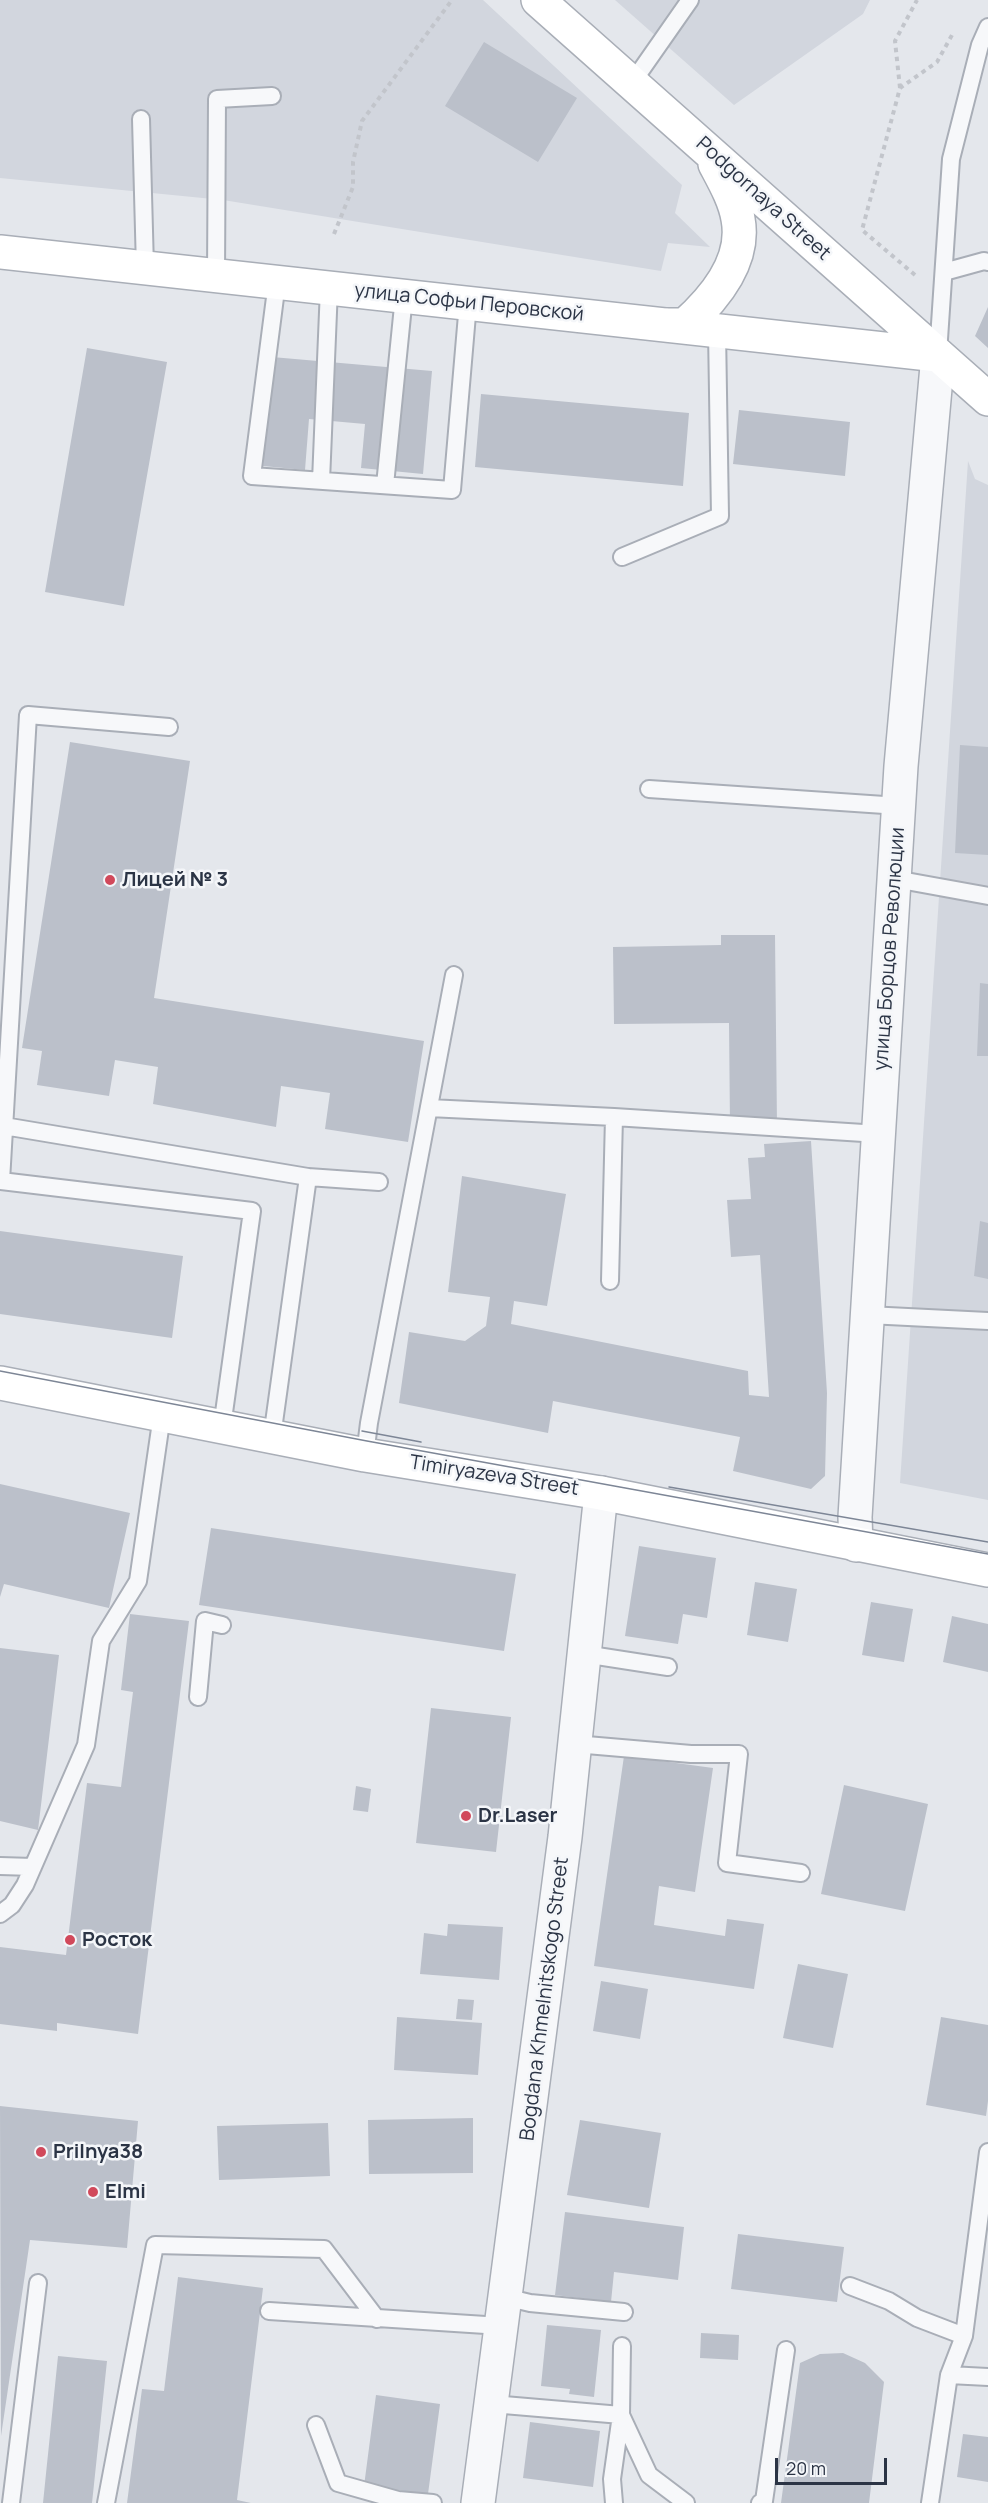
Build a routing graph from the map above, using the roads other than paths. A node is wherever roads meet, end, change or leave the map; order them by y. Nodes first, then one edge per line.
1 (538, 0) edge
2 (690, 0) edge
3 (988, 27) edge
4 (632, 83) junction
5 (272, 96) dead end
6 (141, 119) dead end
7 (709, 151) junction
8 (0, 252) edge
9 (988, 262) edge
10 (145, 268) junction
11 (944, 272) junction
12 (216, 276) junction
13 (277, 282) junction
14 (329, 288) junction
15 (404, 296) junction
16 (468, 303) junction
17 (668, 325) junction
18 (717, 331) junction
19 (938, 355) junction
20 (988, 399) edge
21 (321, 481) junction
22 (385, 485) junction
23 (622, 557) dead end
24 (170, 727) dead end
25 (649, 789) dead end
26 (899, 806) junction
27 (895, 879) junction
28 (988, 896) edge
29 (454, 975) dead end
30 (429, 1108) junction
31 (614, 1117) junction
32 (4, 1126) junction
33 (879, 1134) junction
34 (308, 1177) junction
35 (379, 1182) dead end
36 (610, 1281) dead end
37 (868, 1315) junction
38 (988, 1321) edge
39 (0, 1383) edge
40 (162, 1415) junction
41 (222, 1427) junction
42 (272, 1437) junction
43 (365, 1455) junction
44 (601, 1493) junction
45 (856, 1545) junction
46 (988, 1570) edge
47 (222, 1625) dead end
48 (584, 1654) junction
49 (668, 1667) dead end
50 (198, 1697) dead end
51 (575, 1744) junction
52 (0, 1866) edge
53 (33, 1867) junction
54 (801, 1874) dead end
55 (0, 1914) edge
56 (988, 2152) edge
57 (986, 2179) edge
58 (38, 2283) dead end
59 (850, 2286) dead end
60 (268, 2311) dead end
61 (503, 2312) junction
62 (624, 2312) dead end
63 (377, 2319) junction
64 (964, 2336) junction
65 (621, 2346) dead end
66 (786, 2350) dead end
67 (949, 2375) junction
68 (988, 2378) edge
69 (492, 2404) junction
70 (621, 2415) junction
71 (316, 2425) dead end
72 (10, 2503) edge
73 (106, 2503) edge
74 (433, 2503) edge
75 (478, 2503) edge
76 (614, 2503) edge
77 (686, 2503) edge
78 (760, 2503) edge
79 (930, 2503) edge

1 - 4 street, Podgornaya Street
2 - 4 lane
3 - 11 lane
4 - 7 street, Podgornaya Street
5 - 12 lane
6 - 10 lane
7 - 17 street
7 - 19 street, Podgornaya Street
8 - 10 street, улица Софьи Перовской
9 - 11 lane
10 - 12 street, улица Софьи Перовской
11 - 19 lane
12 - 13 street, улица Софьи Перовской
13 - 14 street, улица Софьи Перовской
13 - 21 lane
14 - 15 street, улица Софьи Перовской
14 - 21 lane
15 - 16 street, улица Софьи Перовской
15 - 22 lane
16 - 17 street, улица Софьи Перовской
16 - 22 lane
17 - 18 street, улица Софьи Перовской
18 - 19 street, улица Софьи Перовской
18 - 23 lane
19 - 20 street, Podgornaya Street
19 - 26 street, улица Борцов Революции
21 - 22 lane
24 - 32 lane
25 - 26 lane
26 - 27 street, улица Борцов Революции
27 - 28 lane
27 - 33 street, улица Борцов Революции
29 - 30 lane
30 - 31 lane
30 - 43 lane
31 - 33 lane
31 - 36 lane
32 - 34 lane
32 - 41 lane
33 - 37 street, улица Борцов Революции
34 - 35 lane
34 - 42 lane
37 - 38 lane
37 - 45 street, улица Борцов Революции
39 - 40 street, Timiryazeva Street
40 - 41 street, Timiryazeva Street
40 - 53 lane
41 - 42 street, Timiryazeva Street
42 - 43 street, Timiryazeva Street
43 - 44 street, Timiryazeva Street
44 - 45 street, Timiryazeva Street
44 - 48 street, Bogdana Khmelnitskogo Street
45 - 46 street, Timiryazeva Street
47 - 50 lane
48 - 49 lane
48 - 51 street, Bogdana Khmelnitskogo Street
51 - 54 lane
51 - 61 street, Bogdana Khmelnitskogo Street
52 - 53 lane
53 - 55 lane
56 - 57 lane
57 - 64 lane
58 - 72 lane
59 - 64 lane
60 - 63 lane
61 - 62 lane
61 - 63 lane
61 - 69 street, Bogdana Khmelnitskogo Street
63 - 73 lane
64 - 67 lane
65 - 70 lane
66 - 78 lane
67 - 68 lane
67 - 79 lane
69 - 70 lane
69 - 75 street, Bogdana Khmelnitskogo Street
70 - 76 lane
70 - 77 lane
71 - 74 lane

